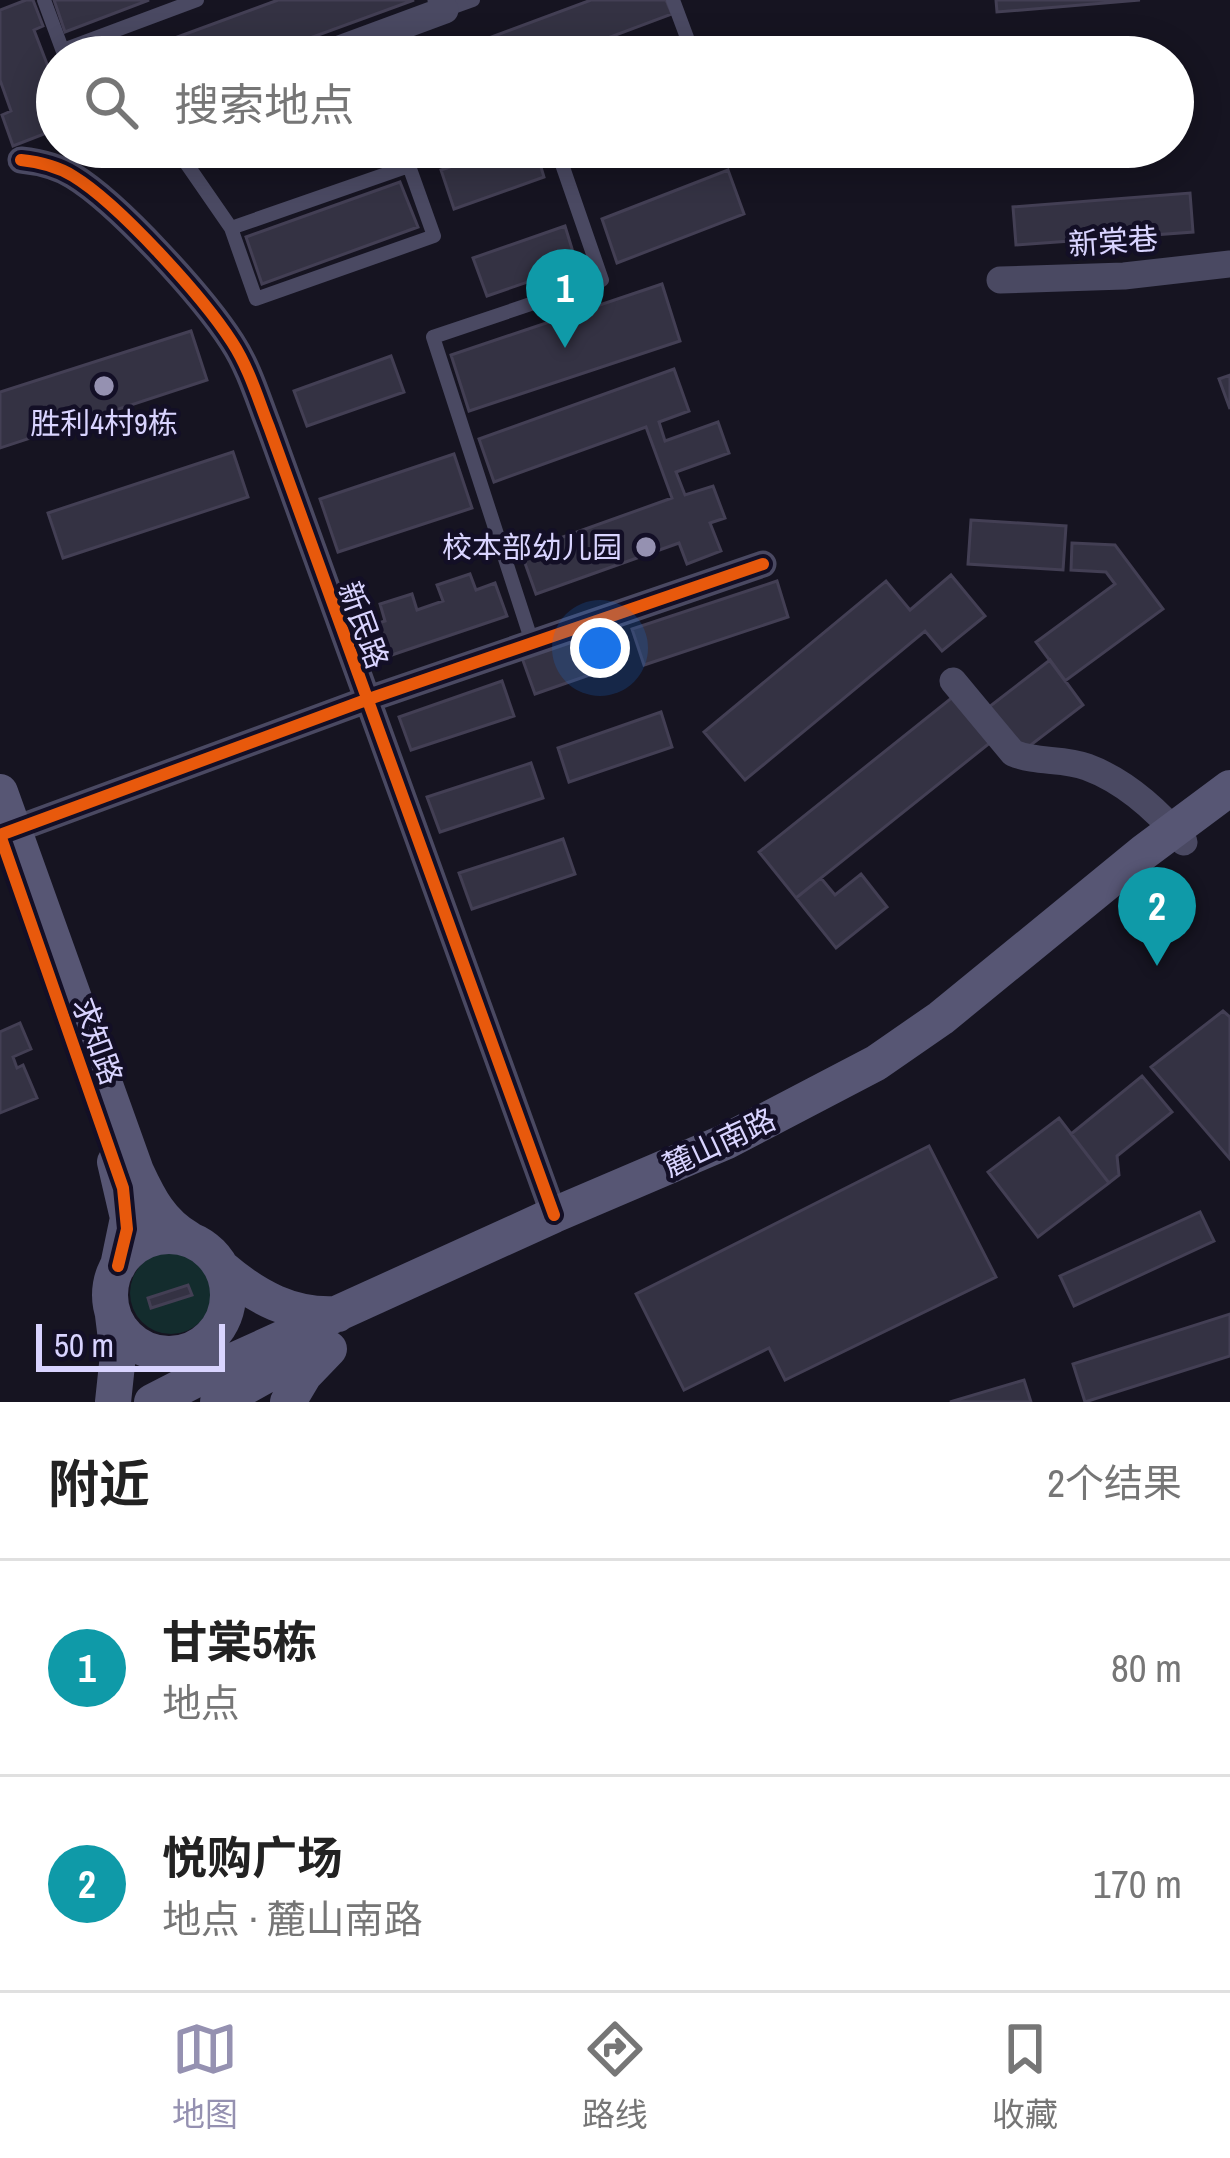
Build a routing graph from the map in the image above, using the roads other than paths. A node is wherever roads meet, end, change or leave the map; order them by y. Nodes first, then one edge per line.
1 (44, 0) edge
2 (197, 0) edge
3 (473, 0) edge
4 (673, 0) edge
5 (443, 5) edge
6 (57, 36) edge
7 (108, 36) edge
8 (382, 36) edge
9 (686, 36) edge
10 (36, 155) edge
11 (7, 165) edge
12 (47, 168) edge
13 (190, 168) edge
14 (403, 168) edge
15 (410, 168) edge
16 (563, 168) edge
17 (231, 228) junction
18 (1230, 264) edge
19 (1000, 280) dead end
20 (763, 564) dead end
21 (532, 642) junction
22 (953, 681) dead end
23 (366, 700) junction
24 (1230, 788) edge
25 (0, 792) edge
26 (1230, 808) edge
27 (7, 833) edge
28 (1179, 836) junction
29 (554, 1215) junction
30 (189, 1240) junction
31 (118, 1266) junction
32 (222, 1268) junction
33 (112, 1312) junction
34 (222, 1321) junction
35 (345, 1322) junction
36 (143, 1348) junction
37 (229, 1390) edge
38 (169, 1398) edge
39 (113, 1402) edge
40 (288, 1402) edge

1 - 6 lane
2 - 7 lane
3 - 5 lane
4 - 9 lane
5 - 8 street
10 - 11 street
12 - 23 street, 新民路
13 - 17 lane
14 - 17 lane
15 - 17 lane
16 - 21 lane
18 - 19 street, 新棠巷
20 - 21 street
21 - 23 street
22 - 28 street
23 - 27 street
23 - 29 street, 新民路
24 - 28 main road, 麓山南路
25 - 27 main road, 求知路
26 - 28 main road, 麓山南路
27 - 30 main road, 求知路
27 - 31 main road, 求知路
28 - 29 main road, 麓山南路
28 - 35 main road, 麓山南路
29 - 35 main road, 麓山南路
30 - 31 main road
30 - 32 main road
31 - 33 main road
32 - 34 main road
32 - 35 main road
33 - 36 main road
33 - 39 main road
34 - 36 main road
34 - 37 main road
35 - 37 main road, 麓山南路
35 - 40 main road
36 - 38 main road
37 - 38 main road, 麓山南路

